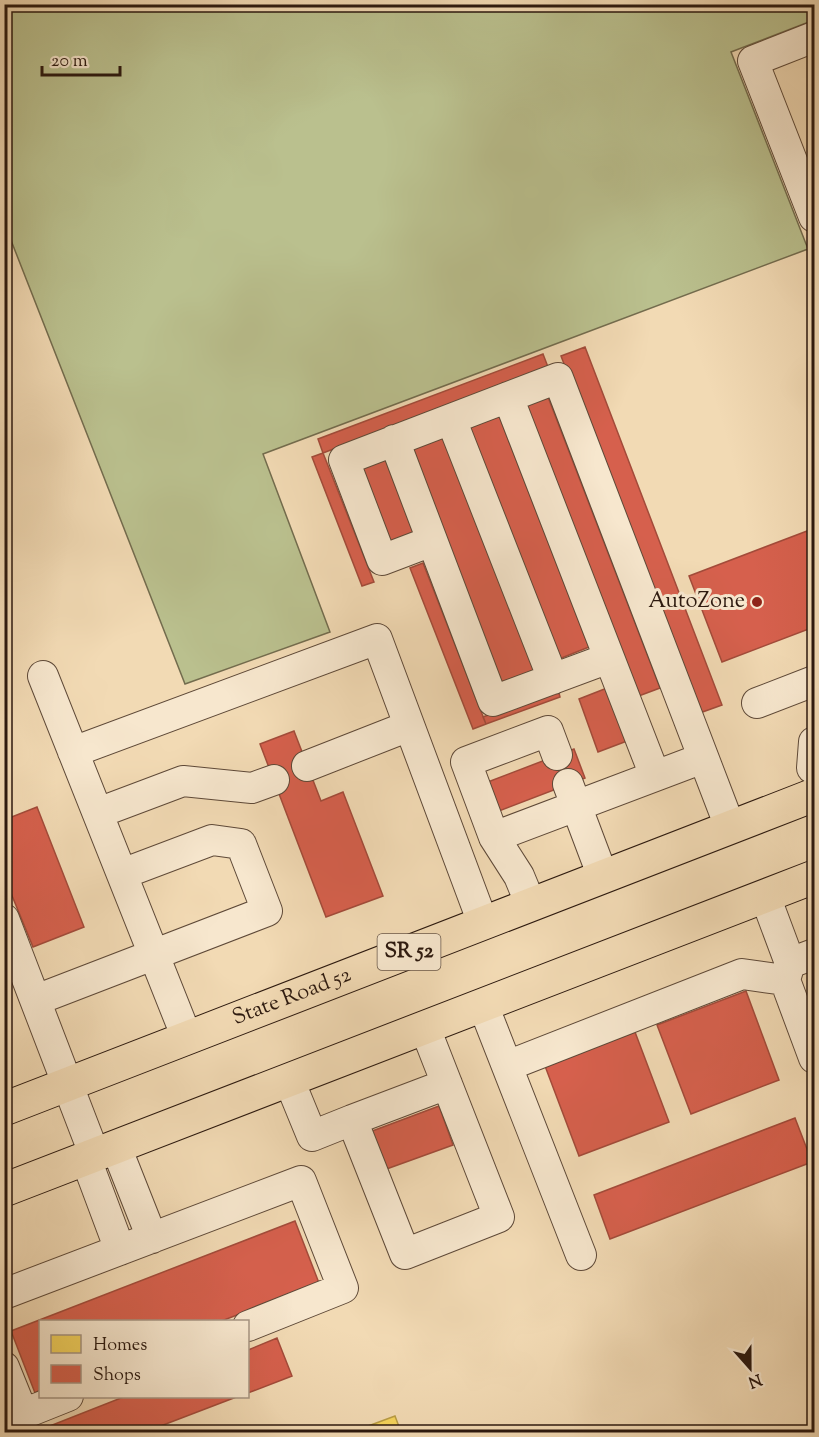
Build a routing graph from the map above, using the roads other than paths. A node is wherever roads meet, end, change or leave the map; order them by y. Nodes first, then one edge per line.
1 (814, 37) edge
2 (814, 217) edge
3 (508, 397) junction
4 (451, 418) junction
5 (394, 440) junction
6 (432, 541) junction
7 (609, 658) junction
8 (43, 676) dead end
9 (553, 679) junction
10 (813, 690) edge
11 (757, 703) dead end
12 (409, 726) junction
13 (814, 742) edge
14 (73, 752) junction
15 (557, 755) dead end
16 (703, 758) junction
17 (307, 766) dead end
18 (814, 769) edge
19 (655, 776) junction
20 (274, 780) dead end
21 (572, 795) junction
22 (814, 795) edge
23 (98, 813) junction
24 (730, 827) junction
25 (494, 837) junction
26 (122, 874) junction
27 (603, 877) junction
28 (814, 877) edge
29 (765, 896) junction
30 (531, 905) junction
31 (4, 919) edge
32 (483, 923) junction
33 (153, 955) junction
34 (796, 966) edge
35 (36, 1000) junction
36 (483, 1005) junction
37 (425, 1028) junction
38 (187, 1038) junction
39 (814, 1058) edge
40 (507, 1066) junction
41 (290, 1080) junction
42 (68, 1084) junction
43 (447, 1084) junction
44 (4, 1109) edge
45 (352, 1120) junction
46 (99, 1154) junction
47 (4, 1190) edge
48 (152, 1238) junction
49 (120, 1250) junction
50 (581, 1255) dead end
51 (4, 1294) edge
52 (249, 1326) edge
53 (4, 1367) edge
54 (65, 1398) edge
55 (27, 1423) edge

1 - 2 lane
3 - 4 lane
3 - 7 lane
3 - 16 lane
4 - 5 lane
4 - 9 lane
5 - 6 lane
5 - 6 lane
6 - 9 lane
7 - 9 lane
7 - 19 lane
8 - 14 lane
10 - 11 lane
12 - 14 lane
12 - 17 lane
12 - 32 lane
13 - 18 lane
14 - 23 lane
15 - 25 lane
16 - 19 lane
16 - 24 lane
19 - 21 lane
20 - 23 lane
21 - 25 lane
21 - 27 lane
22 - 24 main road, State Road 52 / SR 52
23 - 26 lane
24 - 27 main road, State Road 52 / SR 52
25 - 30 lane
26 - 33 lane
26 - 33 lane
27 - 30 main road, State Road 52 / SR 52
28 - 29 main road
29 - 34 lane
29 - 36 main road
30 - 32 main road, State Road 52 / SR 52
31 - 35 lane
32 - 38 main road, State Road 52 / SR 52
33 - 35 lane
33 - 38 lane
34 - 39 lane
34 - 40 lane
35 - 42 lane
36 - 37 main road
36 - 40 lane
37 - 41 main road
37 - 43 lane
38 - 42 main road, State Road 52 / SR 52
40 - 50 lane
41 - 45 lane
41 - 46 main road
42 - 44 main road, State Road 52 / SR 52
42 - 46 lane
43 - 45 lane
43 - 45 lane
46 - 47 main road
46 - 48 lane
46 - 49 lane
48 - 49 lane
48 - 52 lane
49 - 51 lane
53 - 55 lane
54 - 55 lane

